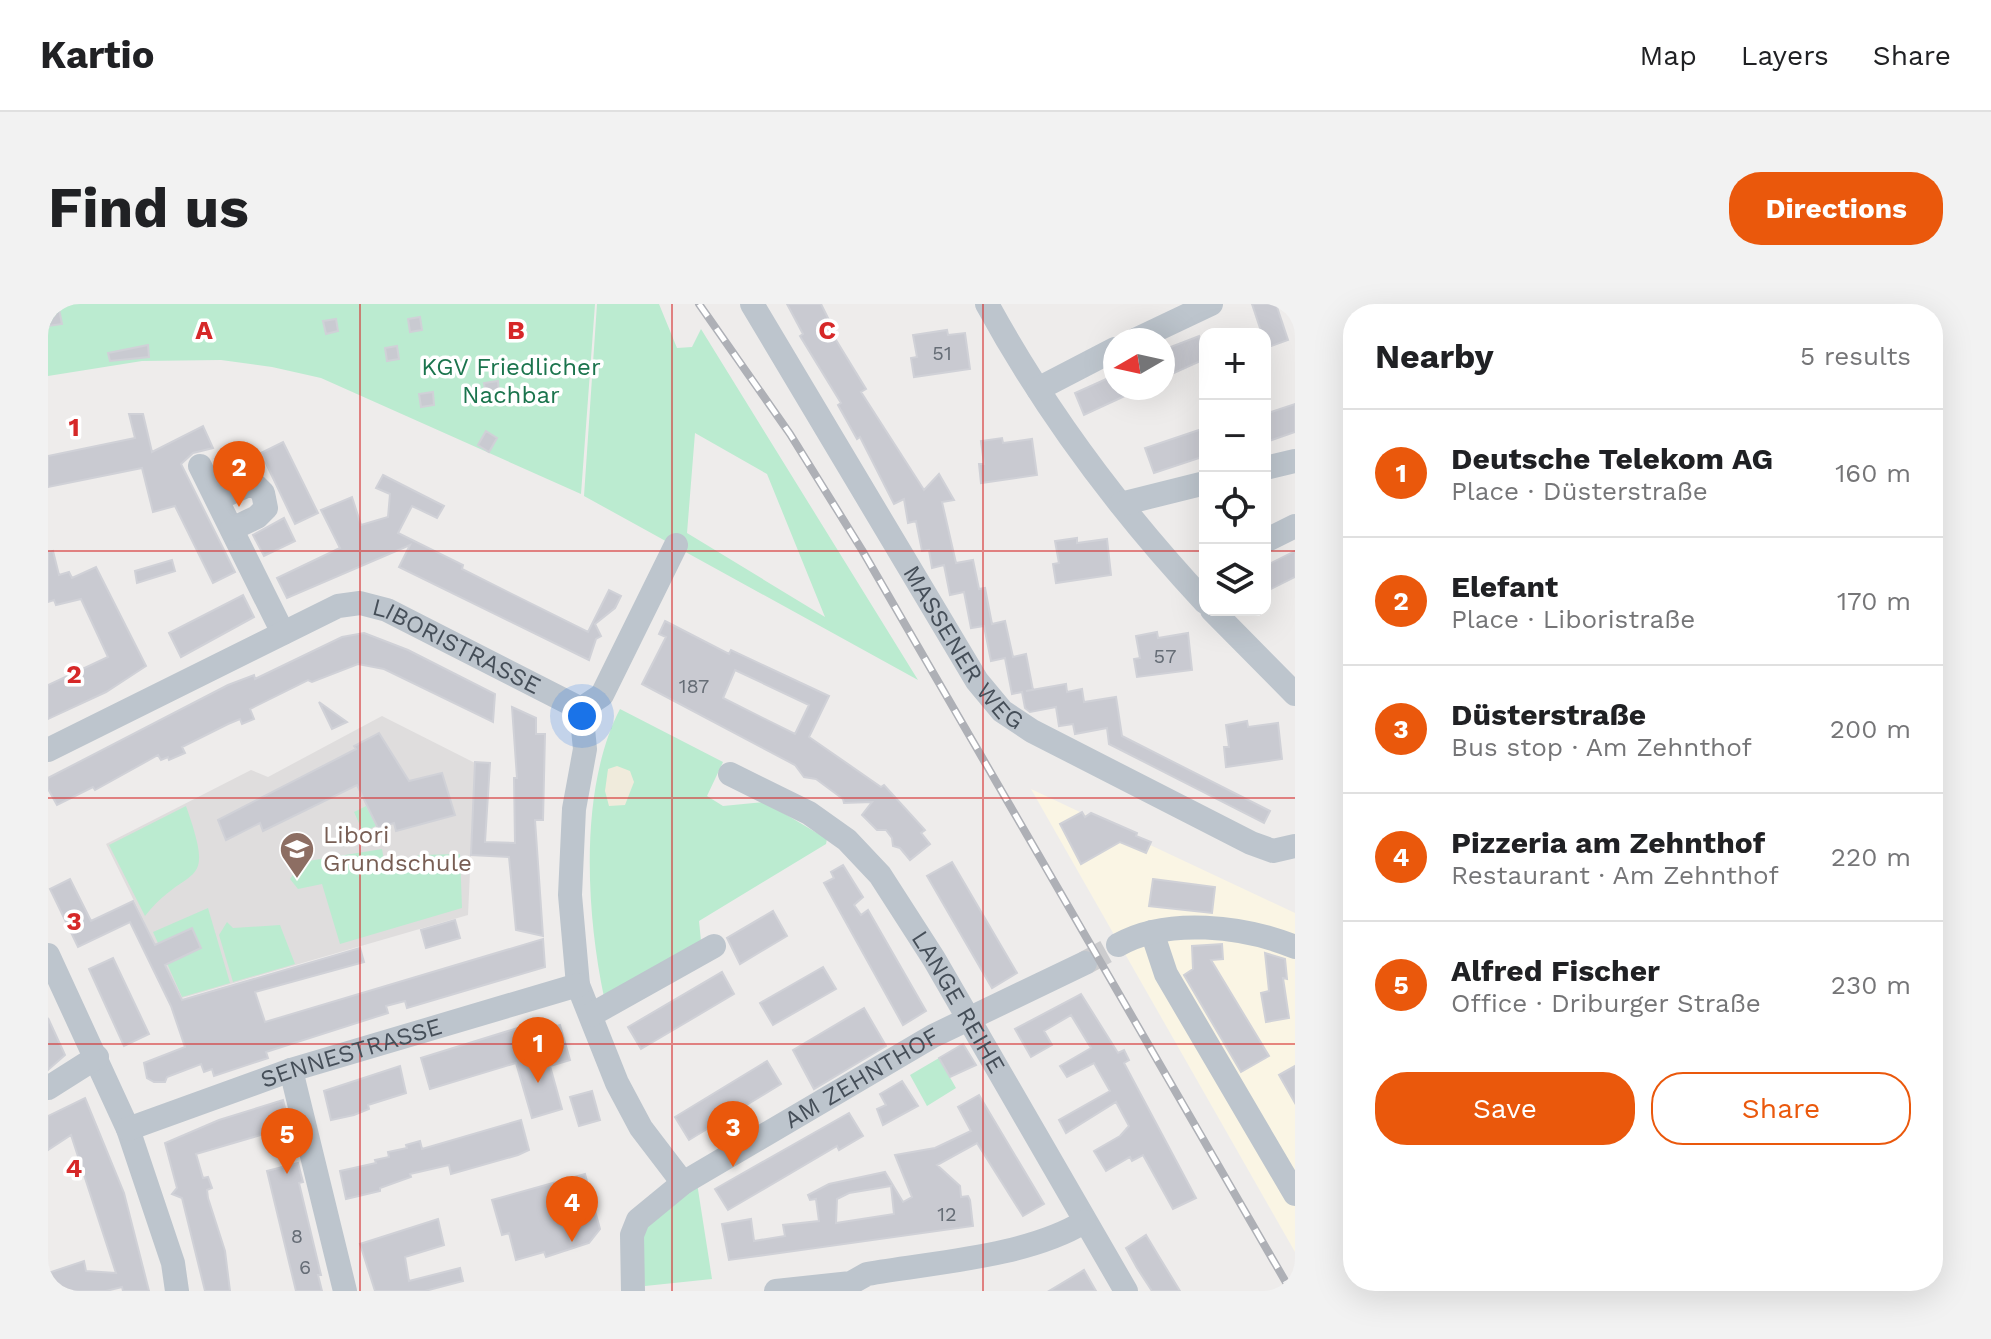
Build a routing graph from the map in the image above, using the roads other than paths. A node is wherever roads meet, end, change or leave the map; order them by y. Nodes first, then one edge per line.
1 (752, 304) edge
2 (1211, 304) edge
3 (996, 306) edge
4 (1160, 328) edge
5 (1103, 355) edge
6 (1038, 389) junction
7 (1295, 461) edge
8 (200, 466) dead end
9 (1271, 467) edge
10 (1199, 484) edge
11 (217, 499) junction
12 (1121, 504) junction
13 (1295, 526) edge
14 (232, 529) junction
15 (1271, 538) edge
16 (676, 545) dead end
17 (1196, 577) edge
18 (1218, 616) edge
19 (283, 633) junction
20 (1295, 693) edge
21 (581, 709) junction
22 (48, 750) edge
23 (730, 774) dead end
24 (1295, 846) edge
25 (1152, 932) junction
26 (1118, 945) tunnel mouth
27 (714, 946) dead end
28 (1295, 947) edge
29 (48, 955) edge
30 (1085, 963) tunnel mouth
31 (578, 985) junction
32 (591, 1015) junction
33 (968, 1018) junction
34 (97, 1057) junction
35 (291, 1070) junction
36 (48, 1088) edge
37 (128, 1129) junction
38 (683, 1183) junction
39 (1295, 1194) edge
40 (1084, 1222) junction
41 (851, 1287) edge
42 (627, 1289) edge
43 (177, 1291) edge
44 (345, 1291) edge
45 (776, 1291) edge
46 (1126, 1291) edge

1 - 24 street, MASSENER WEG
2 - 4 street
3 - 6 street
5 - 6 street
6 - 12 street
7 - 9 street
8 - 11 street
10 - 12 street
11 - 14 street
11 - 14 street
12 - 17 street
13 - 15 street
14 - 19 street
16 - 21 street
18 - 20 street
19 - 21 street, LIBORISTRASSE
19 - 22 street, LIBORISTRASSE
21 - 31 street
23 - 33 street, LANGE REIHE
25 - 26 street
25 - 28 street
25 - 39 street
27 - 32 street
29 - 34 street
30 - 33 street, AM ZEHNTHOF
31 - 32 street
31 - 35 street, SENNESTRASSE
32 - 38 street
33 - 38 street, AM ZEHNTHOF
33 - 40 street, LANGE REIHE
34 - 36 street
34 - 37 street
35 - 37 street, SENNESTRASSE
35 - 44 street
37 - 43 street
38 - 42 street, AM ZEHNTHOF
40 - 41 street
40 - 46 street, LANGE REIHE
41 - 45 street

